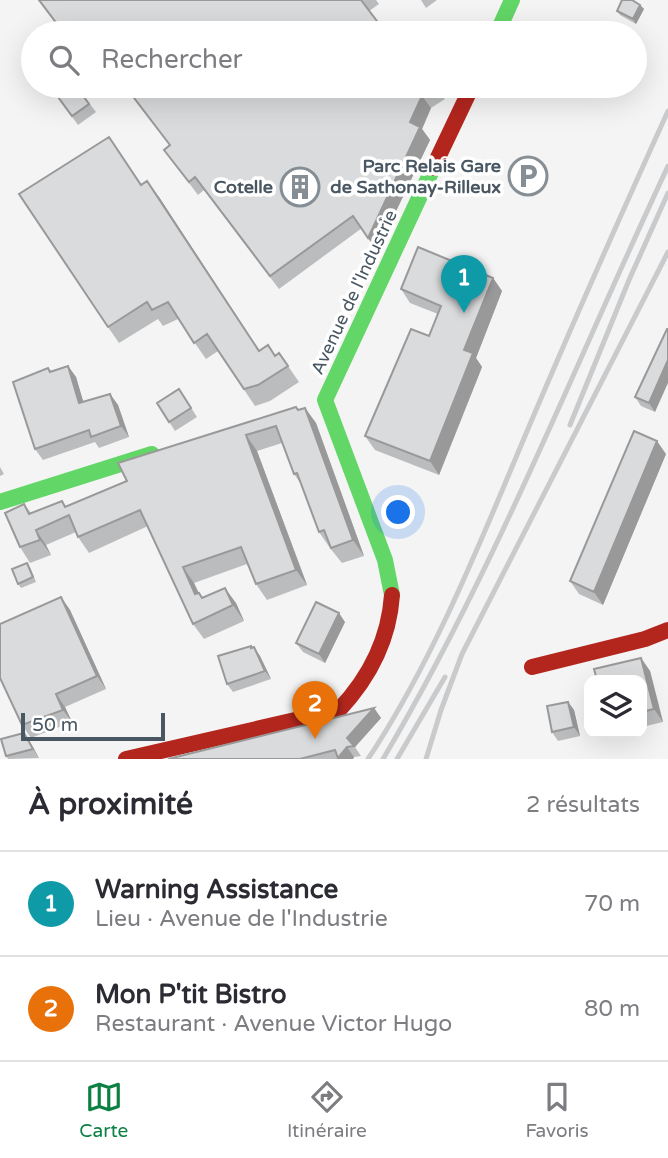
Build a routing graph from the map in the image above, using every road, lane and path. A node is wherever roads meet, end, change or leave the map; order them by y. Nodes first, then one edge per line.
1 (512, 0) edge
2 (502, 21) edge
3 (466, 98) edge
4 (169, 449) edge
5 (0, 502) edge
6 (668, 630) edge
7 (532, 667) dead end
8 (126, 759) edge

1 - 2 street
3 - 8 street, Avenue de l'Industrie
4 - 5 street
6 - 7 street

